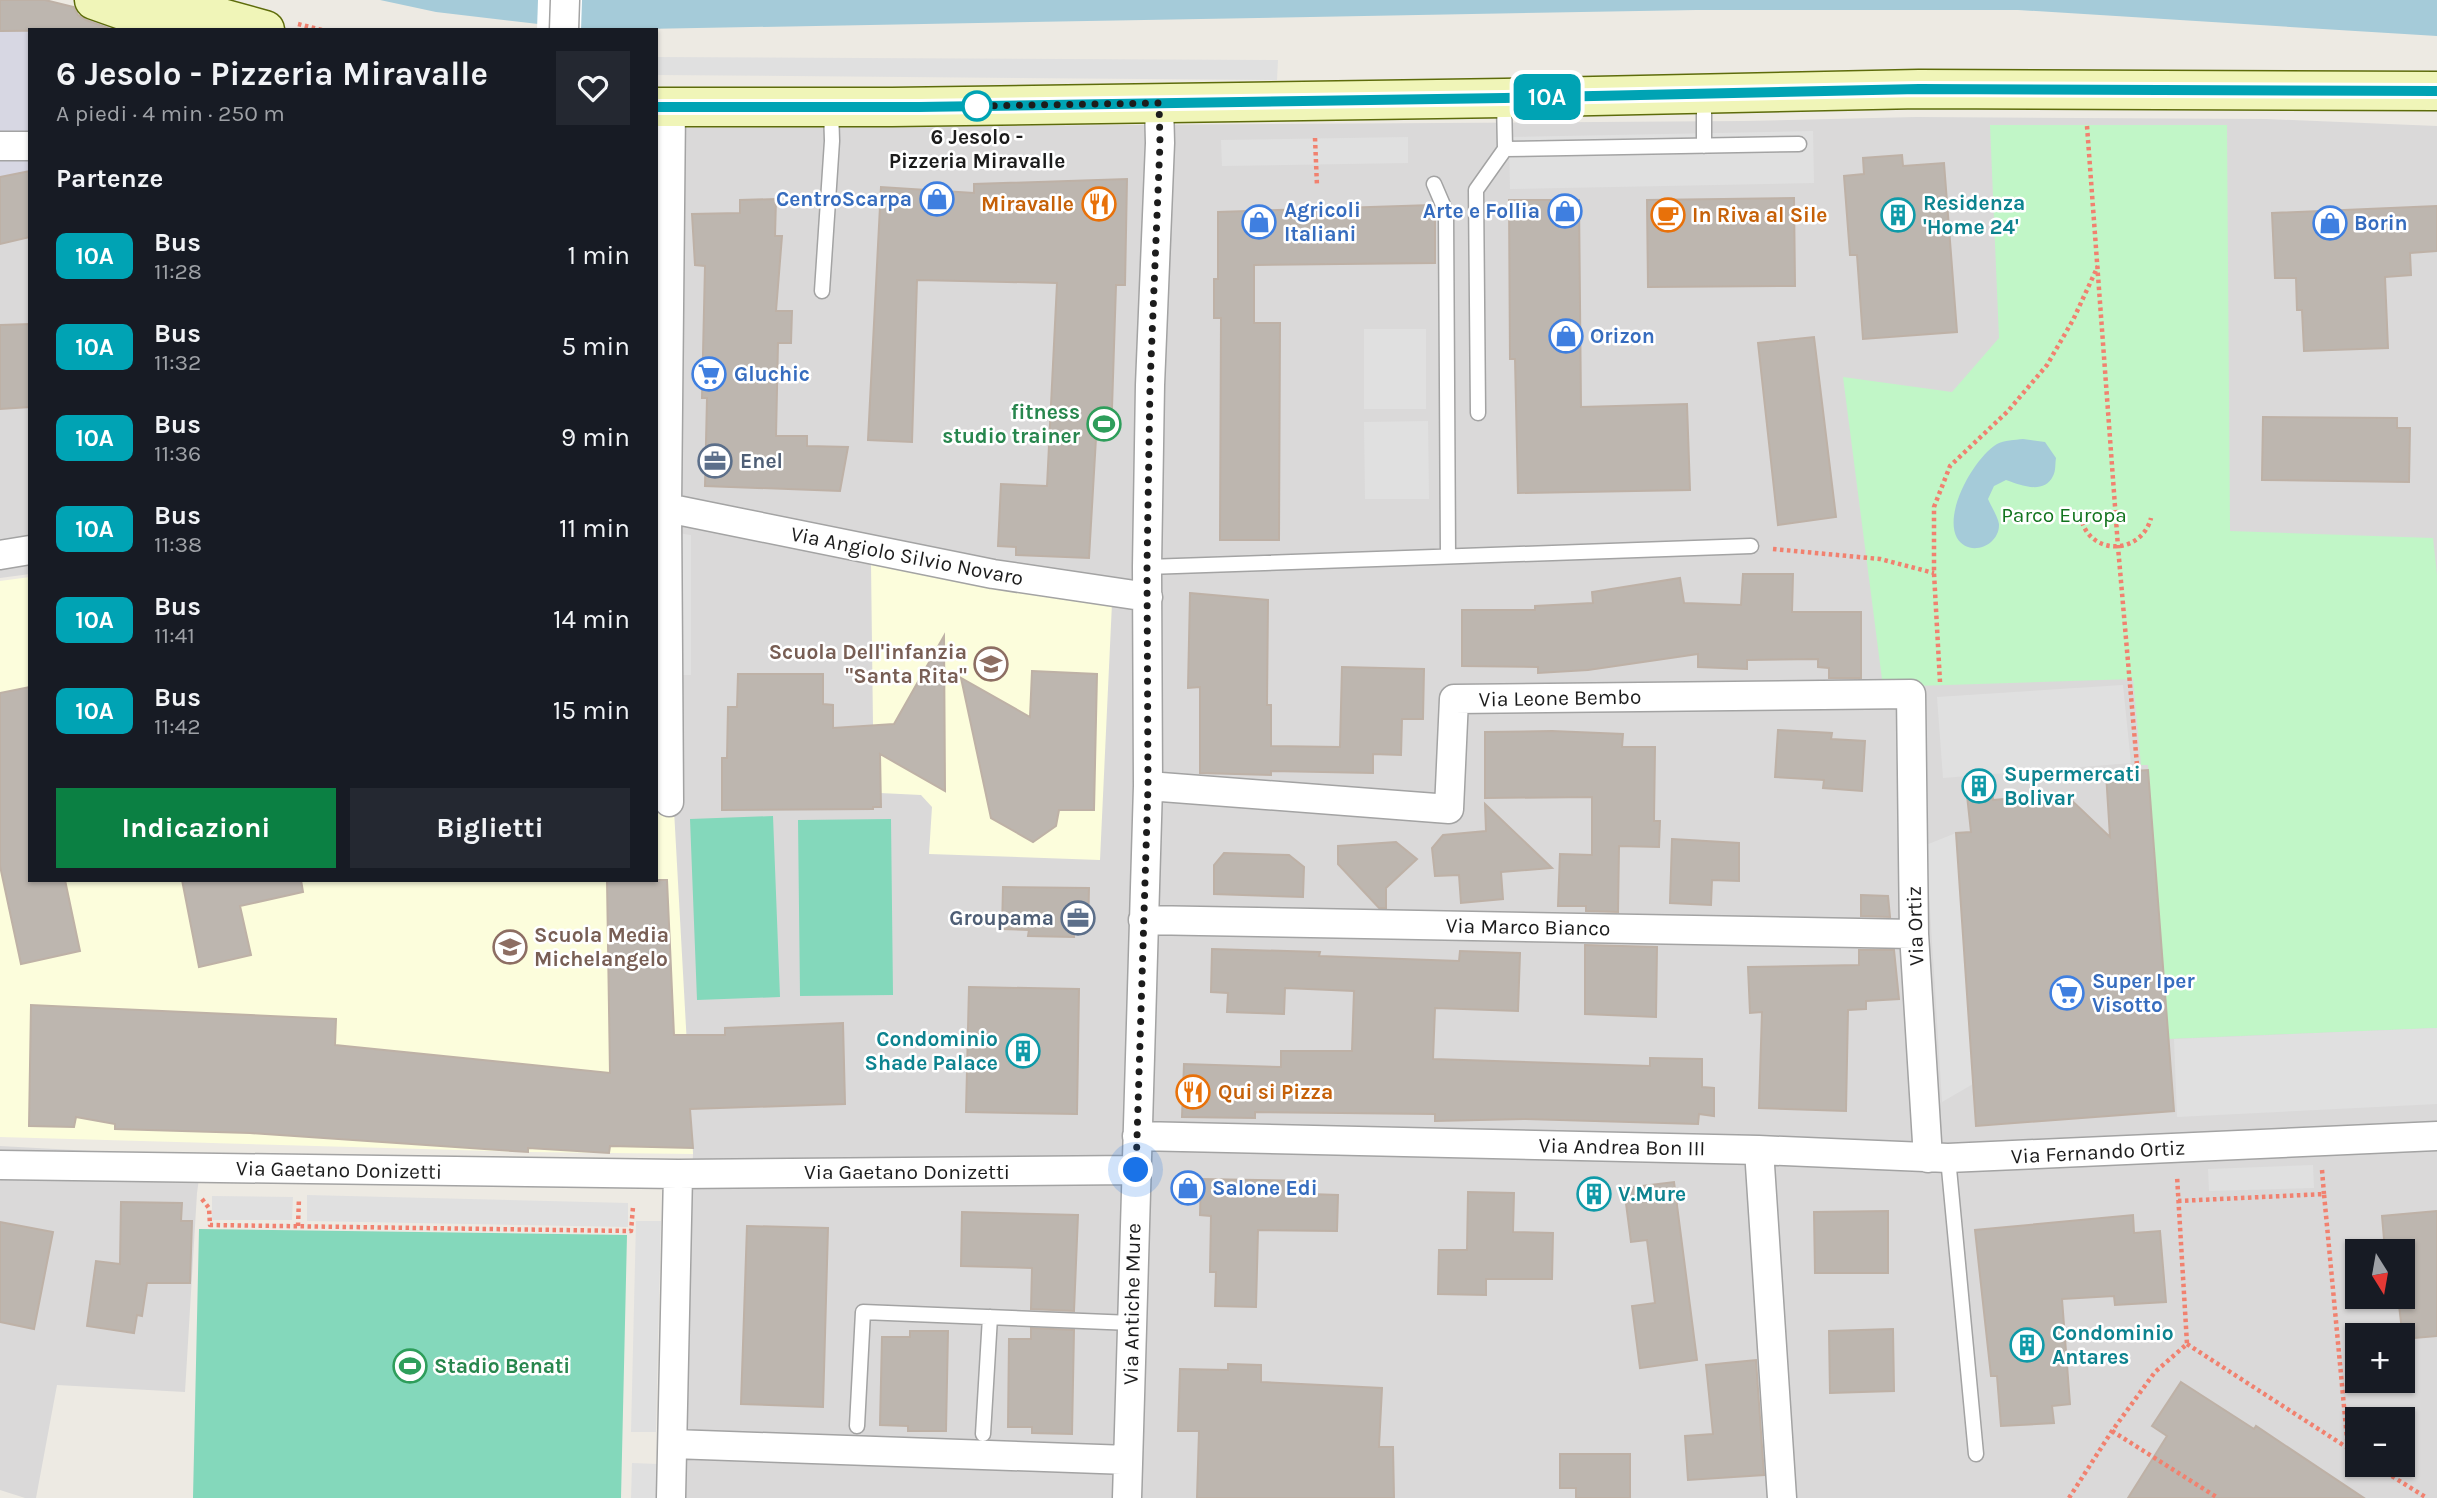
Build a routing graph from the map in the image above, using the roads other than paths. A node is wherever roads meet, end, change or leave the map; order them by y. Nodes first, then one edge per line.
1 (94, 0) edge
2 (156, 0) edge
3 (565, 0) edge
4 (173, 28) edge
5 (258, 28) edge
6 (564, 28) edge
7 (2437, 91) edge
8 (1704, 94) junction
9 (1504, 98) junction
10 (1159, 103) junction
11 (664, 107) edge
12 (831, 107) junction
13 (1799, 144) dead end
14 (0, 146) edge
15 (28, 146) edge
16 (1704, 146) junction
17 (1505, 149) junction
18 (1434, 184) dead end
19 (822, 292) dead end
20 (662, 369) edge
21 (1478, 413) dead end
22 (667, 508) junction
23 (1751, 546) road end
24 (28, 550) edge
25 (0, 555) edge
26 (1448, 556) junction
27 (1147, 567) junction
28 (1148, 597) junction
29 (1910, 694) joint
30 (1148, 786) junction
31 (669, 802) dead end
32 (1143, 920) junction
33 (1914, 934) junction
34 (1137, 1136) junction
35 (2437, 1136) edge
36 (1759, 1150) junction
37 (1938, 1158) junction
38 (0, 1165) edge
39 (1136, 1170) junction
40 (678, 1174) junction
41 (990, 1317) junction
42 (1132, 1323) junction
43 (858, 1426) dead end
44 (983, 1434) dead end
45 (673, 1444) junction
46 (1976, 1454) dead end
47 (1128, 1460) junction
48 (671, 1498) edge
49 (1127, 1498) edge
50 (1782, 1498) edge

1 - 4 street
2 - 5 street
3 - 6 street
7 - 8 street
8 - 9 street
8 - 16 lane
9 - 10 street
9 - 17 lane
10 - 12 street
10 - 27 street, Via Antiche Mure
11 - 12 street
11 - 20 street
12 - 19 lane
13 - 16 lane
14 - 15 street
16 - 17 lane
17 - 21 lane
18 - 26 lane
20 - 22 street
22 - 28 street, Via Angiolo Silvio Novaro
22 - 31 street
23 - 26 lane
24 - 25 street
26 - 27 lane
27 - 28 street, Via Antiche Mure
28 - 30 street, Via Antiche Mure
29 - 30 street, Via Leone Bembo
29 - 33 street, Via Ortiz
30 - 32 street, Via Antiche Mure
32 - 33 street, Via Marco Bianco
32 - 34 street, Via Antiche Mure
33 - 37 street, Via Ortiz
34 - 36 street, Via Andrea Bon III
34 - 39 street, Via Antiche Mure
35 - 37 street, Via Fernando Ortiz
36 - 37 street, Via Fernando Ortiz
36 - 50 street
37 - 46 lane
38 - 40 street, Via Gaetano Donizetti
39 - 40 street, Via Gaetano Donizetti
39 - 42 street, Via Antiche Mure
40 - 45 street
41 - 42 lane
41 - 43 lane
41 - 44 lane
42 - 47 street, Via Antiche Mure
45 - 47 street
45 - 48 street
47 - 49 street, Via Antiche Mure

